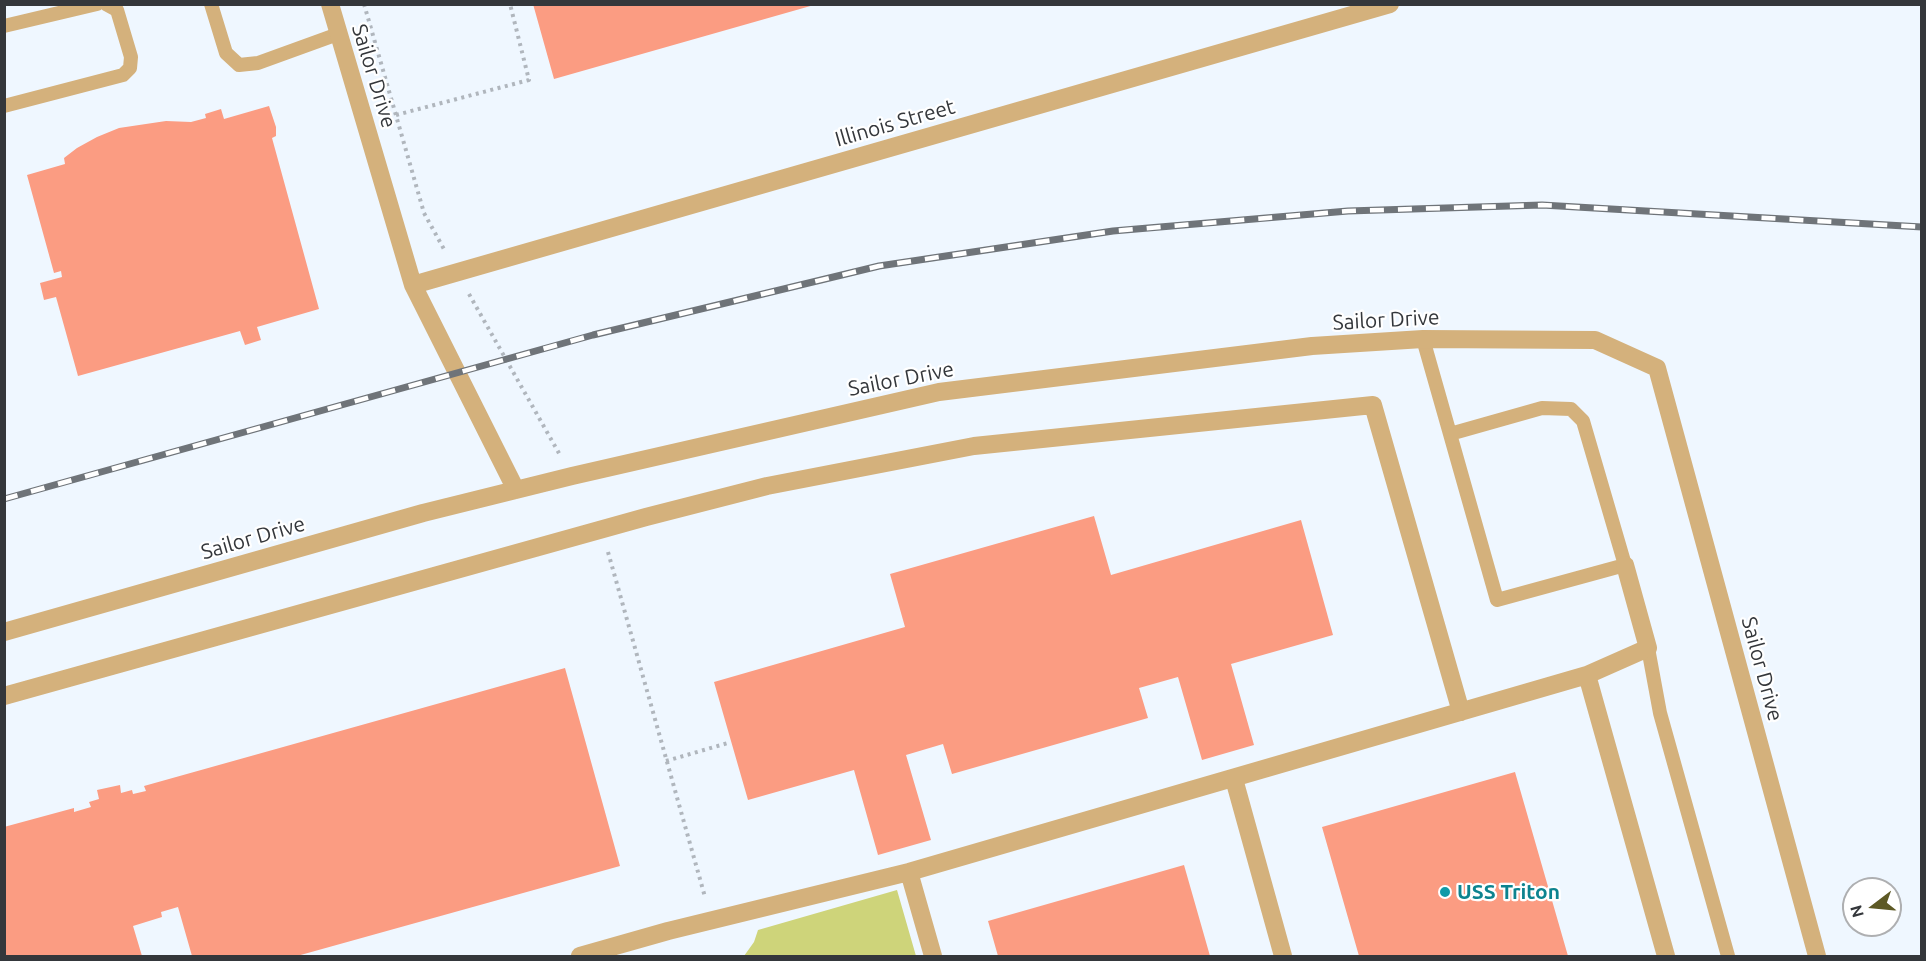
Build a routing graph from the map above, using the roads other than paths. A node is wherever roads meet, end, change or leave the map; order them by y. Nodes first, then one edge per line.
1 (97, 4) edge
2 (106, 4) edge
3 (211, 4) edge
4 (330, 4) edge
5 (1390, 4) edge
6 (4, 26) edge
7 (338, 34) junction
8 (4, 106) edge
9 (413, 285) junction
10 (1423, 339) junction
11 (1450, 434) junction
12 (516, 490) junction
13 (1625, 565) junction
14 (4, 632) edge
15 (1648, 648) junction
16 (1587, 675) junction
17 (4, 696) edge
18 (1461, 712) junction
19 (1234, 779) junction
20 (909, 872) junction
21 (580, 957) edge
22 (933, 957) edge
23 (1283, 957) edge
24 (1666, 957) edge
25 (1728, 957) edge
26 (1817, 957) edge

1 - 6 lane
2 - 8 lane
3 - 7 lane
4 - 7 street, Sailor Drive
5 - 9 street, Illinois Street
7 - 9 street, Sailor Drive
9 - 12 street, Sailor Drive
10 - 11 lane
10 - 12 street, Sailor Drive
10 - 26 street, Sailor Drive
11 - 13 lane
11 - 13 lane
12 - 14 street, Sailor Drive
13 - 15 street
15 - 16 street
15 - 25 lane
16 - 18 street
16 - 24 street
17 - 18 street
18 - 19 street
19 - 20 street
19 - 23 street
20 - 21 street
20 - 22 street

